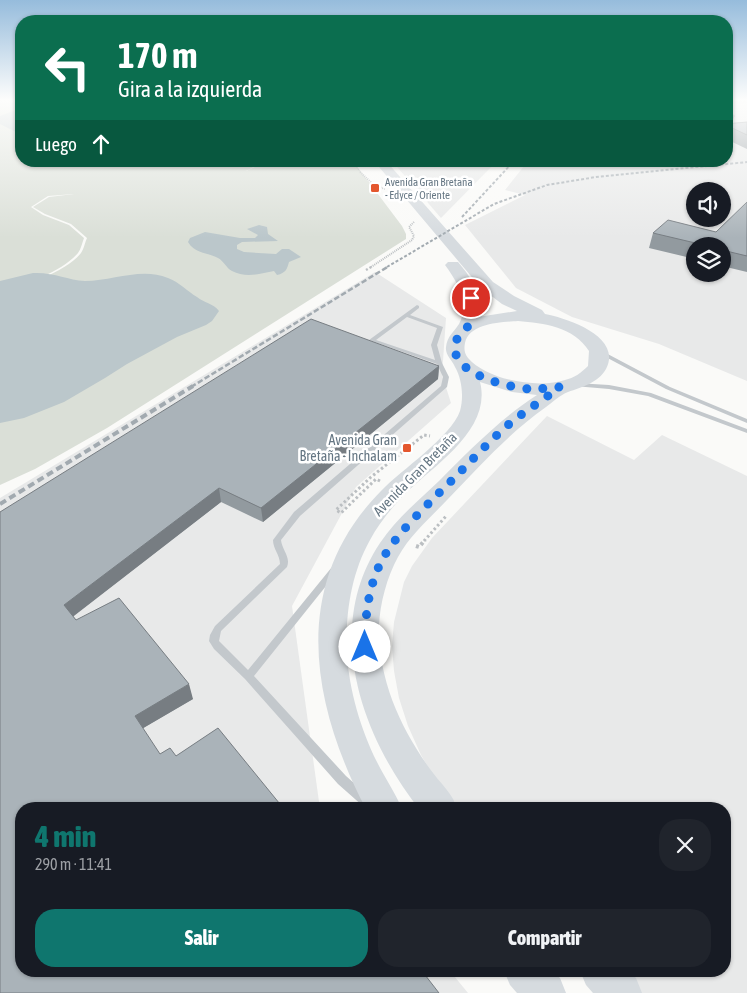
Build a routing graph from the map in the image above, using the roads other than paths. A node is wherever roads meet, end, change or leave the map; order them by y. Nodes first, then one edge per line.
1 (385, 167) edge
2 (385, 185) road end
3 (417, 307) dead end
4 (406, 315) junction
5 (554, 321) junction
6 (466, 329) junction
7 (597, 349) junction
8 (439, 363) junction
9 (464, 366) junction
10 (565, 386) junction
11 (747, 421) edge
12 (747, 431) edge
13 (352, 548) junction
14 (248, 676) junction
15 (368, 802) edge
16 (381, 802) edge
17 (436, 802) edge
18 (530, 977) edge
19 (606, 977) edge
20 (545, 993) edge
21 (621, 993) edge

1 - 5 main road
2 - 6 main road
3 - 4 lane
4 - 8 lane
4 - 8 lane
5 - 6 main road
5 - 7 main road
6 - 9 main road, Avenida Gran Bretaña
7 - 10 main road
7 - 11 lane
8 - 14 lane
9 - 10 main road
9 - 13 main road, Avenida Gran Bretaña
10 - 12 lane
10 - 17 main road
13 - 14 lane
13 - 16 main road, Avenida Gran Bretaña
14 - 15 lane
18 - 20 main road
19 - 21 main road

